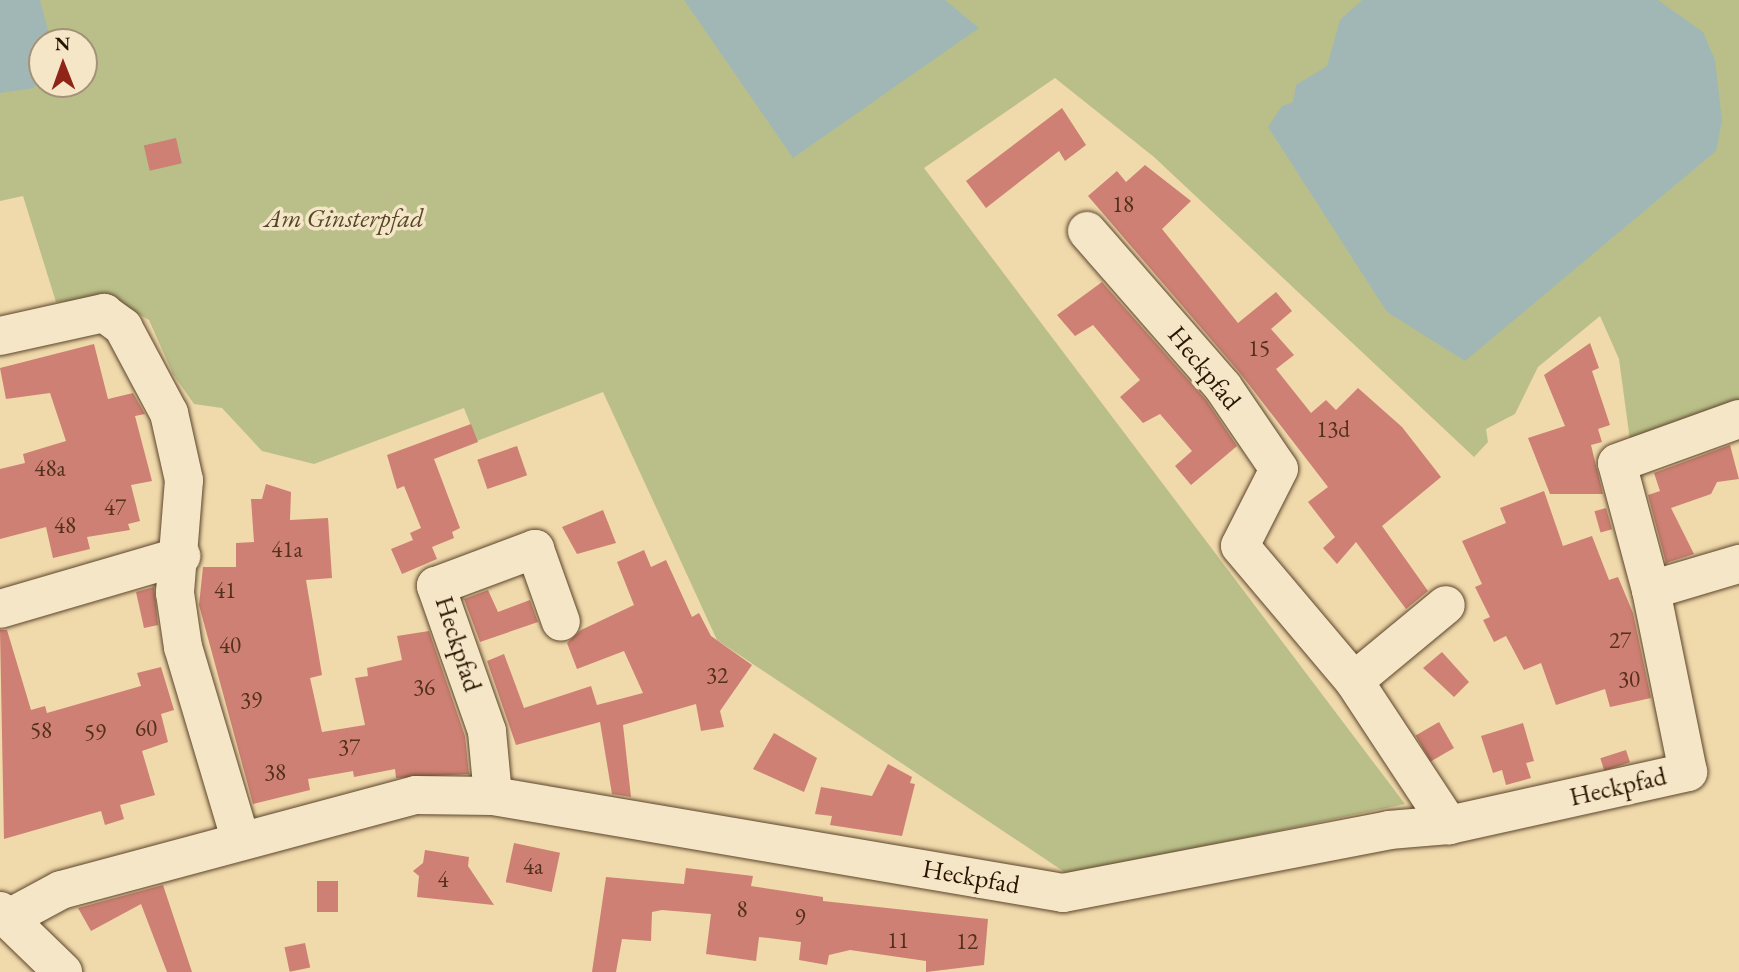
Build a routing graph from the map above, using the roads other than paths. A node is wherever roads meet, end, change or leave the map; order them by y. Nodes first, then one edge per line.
1 (1087, 231) dead end
2 (0, 336) edge
3 (1739, 419) edge
4 (181, 556) junction
5 (1739, 564) edge
6 (1651, 590) junction
7 (1446, 605) dead end
8 (0, 609) edge
9 (561, 622) dead end
10 (1354, 681) junction
11 (493, 796) junction
12 (1449, 825) junction
13 (241, 841) junction
14 (5, 914) edge
15 (64, 972) edge

1 - 10 street, Heckpfad
2 - 4 street
3 - 6 street, Heckpfad
4 - 8 street
4 - 13 street
5 - 6 street
6 - 12 street, Heckpfad
7 - 10 street
9 - 11 street, Heckpfad
10 - 12 street, Heckpfad
11 - 12 street, Heckpfad
11 - 13 street, Heckpfad
13 - 14 street, Heckpfad
14 - 15 street

